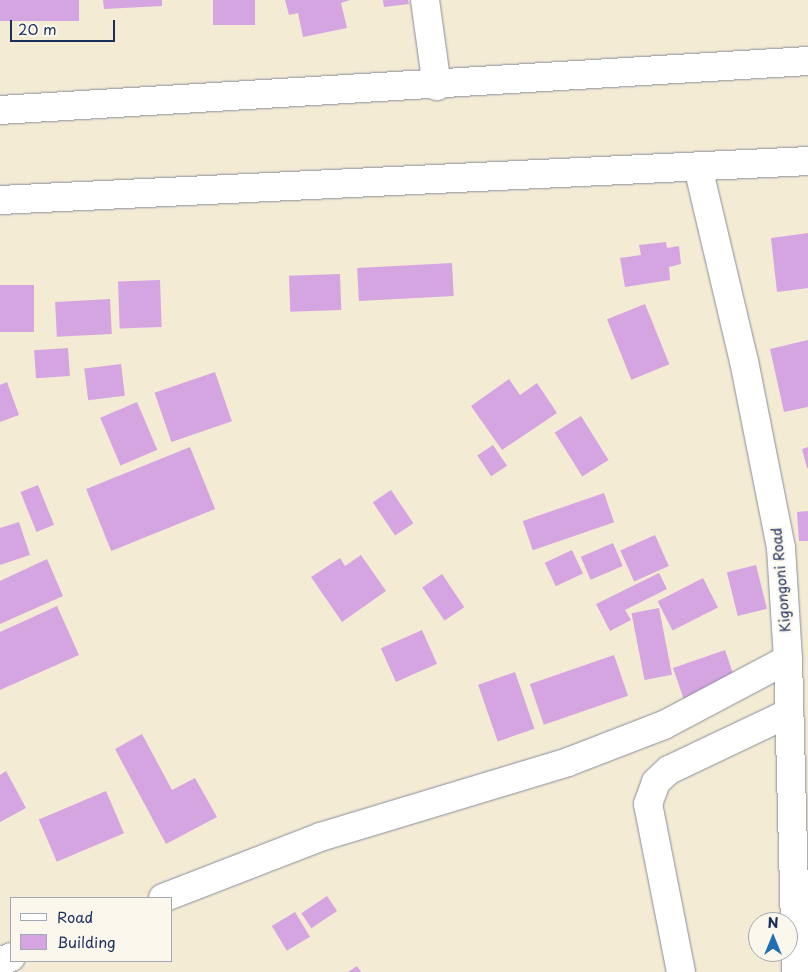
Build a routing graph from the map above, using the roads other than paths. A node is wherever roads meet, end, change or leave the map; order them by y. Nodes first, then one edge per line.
1 (425, 0) edge
2 (808, 61) edge
3 (437, 86) junction
4 (0, 110) edge
5 (808, 161) edge
6 (698, 167) junction
7 (0, 200) edge
8 (788, 659) junction
9 (789, 713) junction
10 (166, 897) edge
11 (681, 972) edge
12 (796, 972) edge

1 - 3 main road
2 - 3 main road
3 - 4 main road
5 - 6 main road
6 - 7 main road
6 - 8 main road, Kigongoni Road
8 - 9 main road, Kigongoni Road
8 - 10 main road
9 - 11 main road
9 - 12 main road, Kigongoni Road

